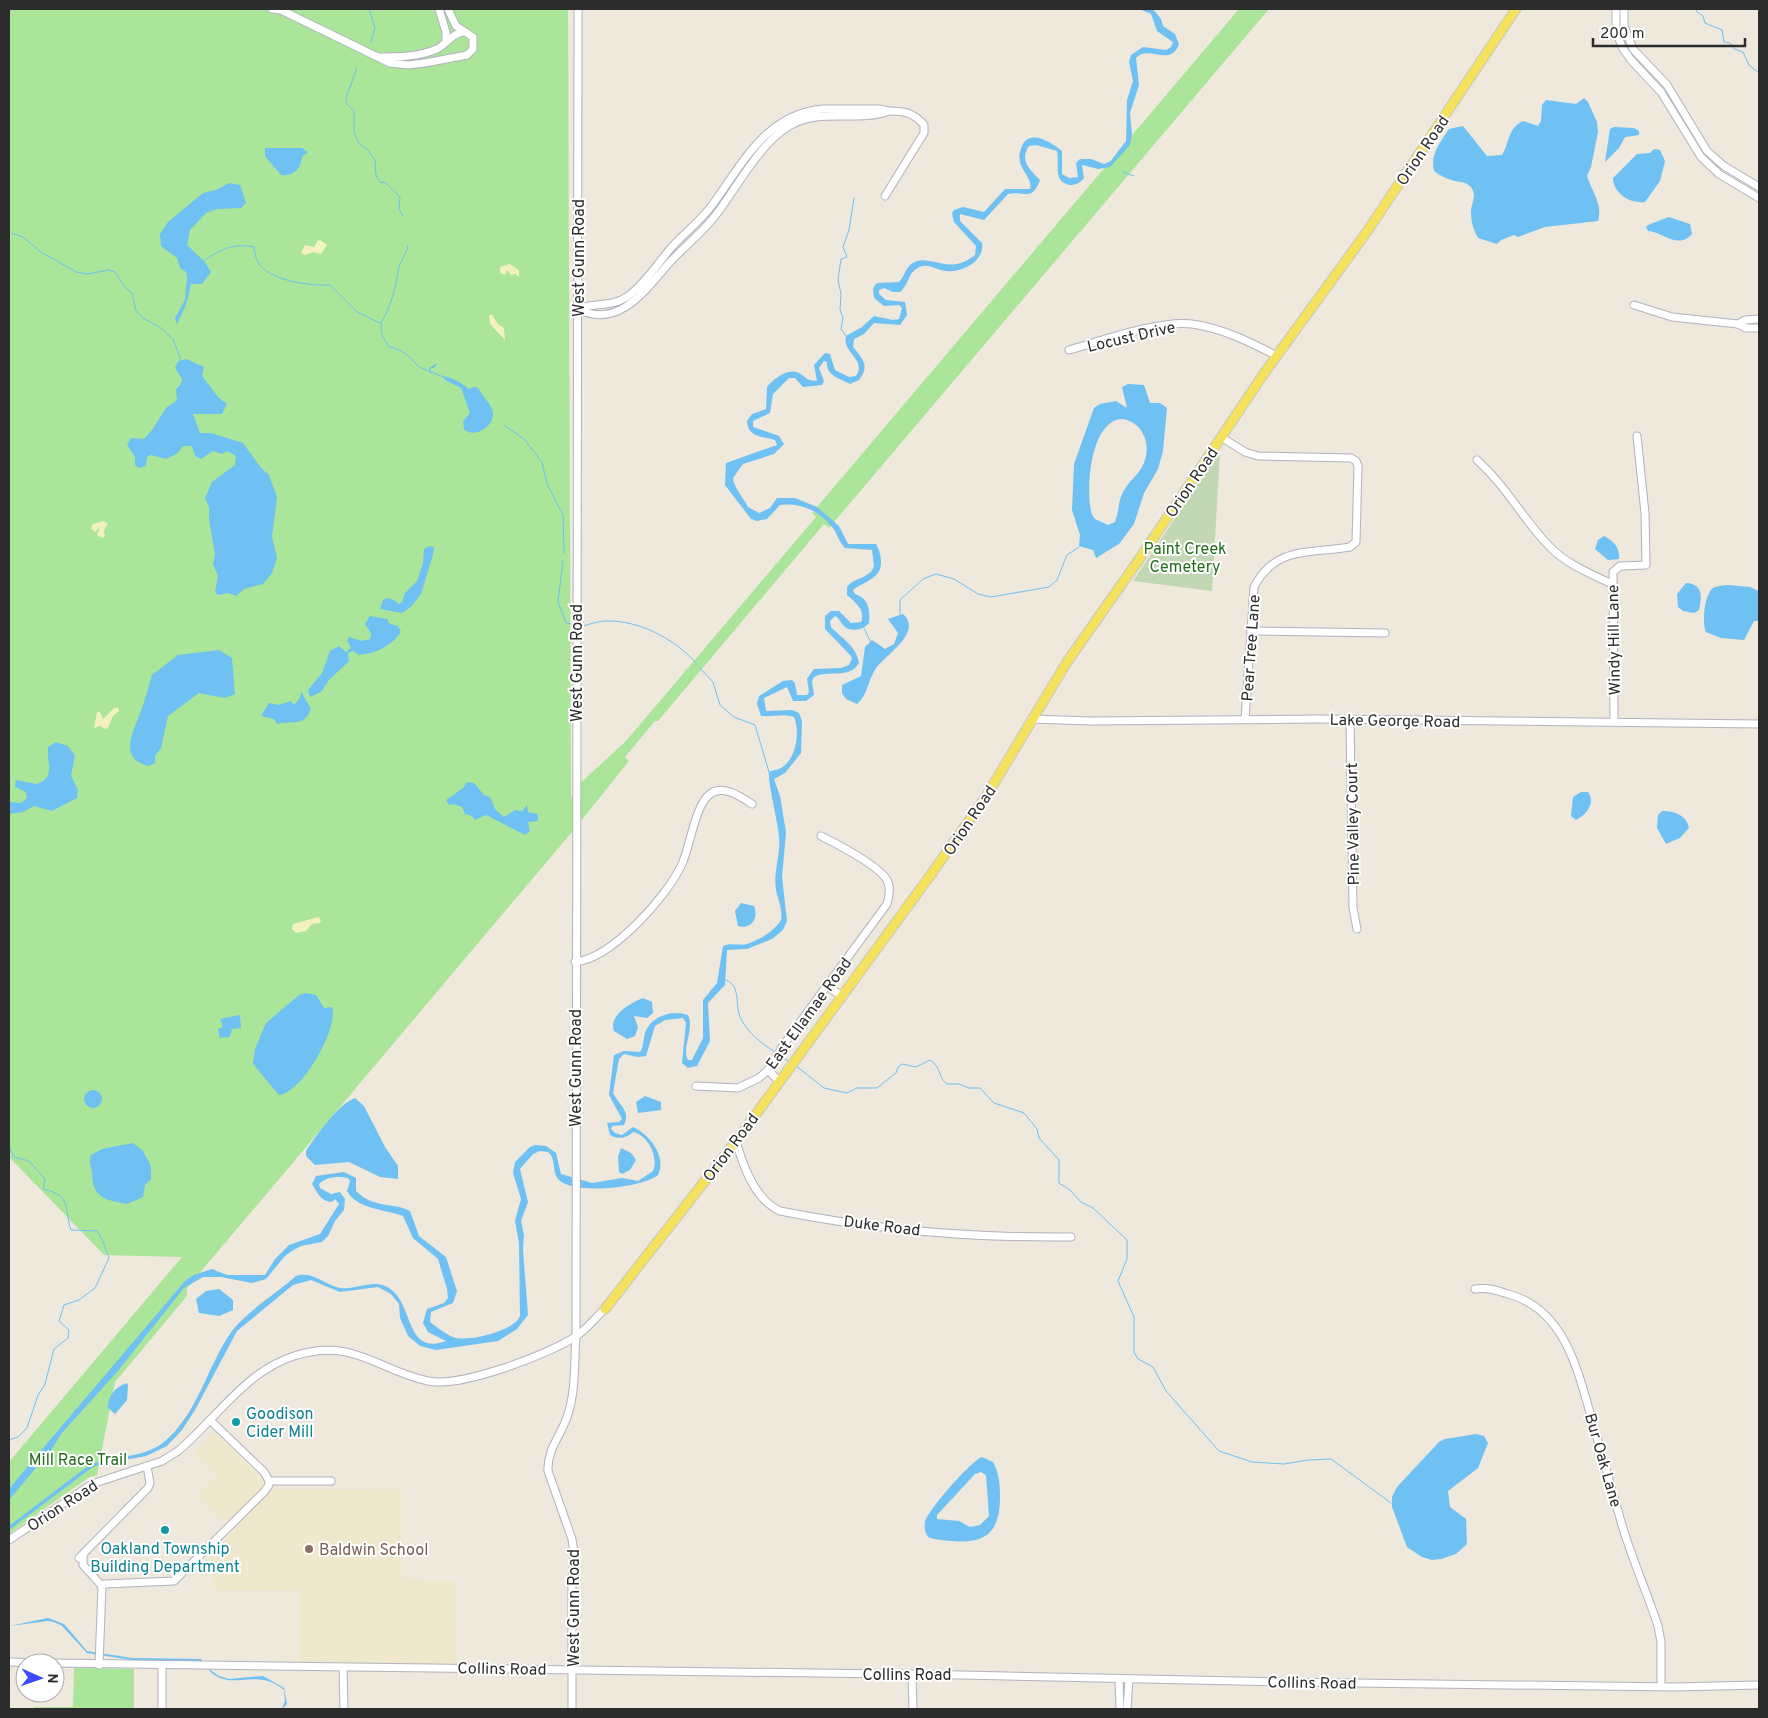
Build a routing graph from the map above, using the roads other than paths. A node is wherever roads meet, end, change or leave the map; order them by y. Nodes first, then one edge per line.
1 (272, 9) edge
2 (280, 9) edge
3 (438, 9) edge
4 (448, 9) edge
5 (578, 9) edge
6 (1516, 9) edge
7 (1616, 9) edge
8 (1624, 9) edge
9 (1615, 21) junction
10 (1624, 22) junction
11 (463, 32) junction
12 (446, 42) junction
13 (376, 56) junction
14 (1678, 102) junction
15 (1670, 107) junction
16 (889, 111) junction
17 (770, 130) junction
18 (775, 137) junction
19 (1717, 161) junction
20 (1712, 169) junction
21 (1759, 187) edge
22 (885, 196) dead end
23 (1759, 198) edge
24 (698, 222) junction
25 (704, 228) junction
26 (1634, 305) dead end
27 (613, 308) junction
28 (578, 309) junction
29 (1759, 319) edge
30 (1738, 324) junction
31 (1759, 328) edge
32 (1069, 350) dead end
33 (1277, 356) junction
34 (1637, 436) dead end
35 (1221, 437) junction
36 (1477, 460) dead end
37 (1612, 584) junction
38 (1251, 631) junction
39 (1385, 633) dead end
40 (1031, 719) junction
41 (1245, 719) junction
42 (1350, 720) junction
43 (1614, 722) junction
44 (1759, 724) edge
45 (752, 804) dead end
46 (821, 836) dead end
47 (1357, 929) dead end
48 (575, 962) junction
49 (827, 986) junction
50 (843, 996) junction
51 (768, 1070) junction
52 (780, 1082) junction
53 (696, 1086) dead end
54 (736, 1141) junction
55 (1071, 1238) dead end
56 (1475, 1289) dead end
57 (605, 1309) joint
58 (576, 1337) junction
59 (211, 1421) junction
60 (147, 1466) junction
61 (269, 1481) junction
62 (331, 1481) dead end
63 (9, 1540) edge
64 (102, 1586) junction
65 (65, 1663) edge
66 (99, 1665) junction
67 (162, 1665) junction
68 (343, 1667) junction
69 (572, 1670) junction
70 (912, 1674) junction
71 (1120, 1679) junction
72 (1128, 1679) junction
73 (1759, 1685) edge
74 (1661, 1686) junction
75 (162, 1709) edge
76 (344, 1709) edge
77 (572, 1709) edge
78 (913, 1709) edge
79 (1120, 1709) edge
80 (1127, 1709) edge

1 - 2 street
2 - 13 street
3 - 12 street
4 - 11 street
5 - 28 street, West Gunn Road
6 - 33 main road, Orion Road
7 - 9 street
8 - 10 street
9 - 10 street
9 - 15 street
10 - 14 street
11 - 12 street
11 - 13 street
12 - 13 street
14 - 15 street
14 - 19 street
15 - 20 street
16 - 17 street
16 - 18 street
16 - 22 street
17 - 18 street
17 - 24 street
18 - 25 street
19 - 20 street
19 - 21 street
20 - 23 street
24 - 25 street
24 - 27 street
25 - 27 street
26 - 30 street
27 - 28 street
28 - 48 street, West Gunn Road
29 - 30 street
30 - 31 street
32 - 33 street, Locust Drive
33 - 35 main road, Orion Road
34 - 37 street, Windy Hill Lane
35 - 38 street, Pear Tree Lane
35 - 40 main road, Orion Road
36 - 37 street
37 - 43 street, Windy Hill Lane
38 - 39 street
38 - 41 street, Pear Tree Lane
40 - 41 street, Lake George Road
40 - 50 main road, Orion Road
41 - 42 street, Lake George Road
42 - 43 street, Lake George Road
42 - 47 street, Pine Valley Court
43 - 44 street, Lake George Road
45 - 48 street
46 - 49 street, East Ellamae Road
48 - 58 street, West Gunn Road
49 - 50 street
49 - 51 street, East Ellamae Road
50 - 52 main road, Orion Road
51 - 52 street
51 - 53 street, East Ellamae Road
52 - 54 main road, Orion Road
54 - 55 street, Duke Road
54 - 57 main road, Orion Road
56 - 74 street, Bur Oak Lane
57 - 58 street, Orion Road
58 - 59 street, Orion Road
58 - 69 street, West Gunn Road
59 - 60 street, Orion Road
59 - 61 street
60 - 63 street, Orion Road
60 - 64 street
61 - 62 street
61 - 64 street
64 - 66 street
65 - 66 street, Collins Road
66 - 67 street, Collins Road
67 - 68 street, Collins Road
67 - 75 street
68 - 69 street, Collins Road
68 - 76 street
69 - 70 street, Collins Road
69 - 77 street, West Gunn Road
70 - 71 street, Collins Road
70 - 78 street
71 - 72 street, Collins Road
71 - 79 street
72 - 74 street, Collins Road
72 - 80 street
73 - 74 street, Collins Road

